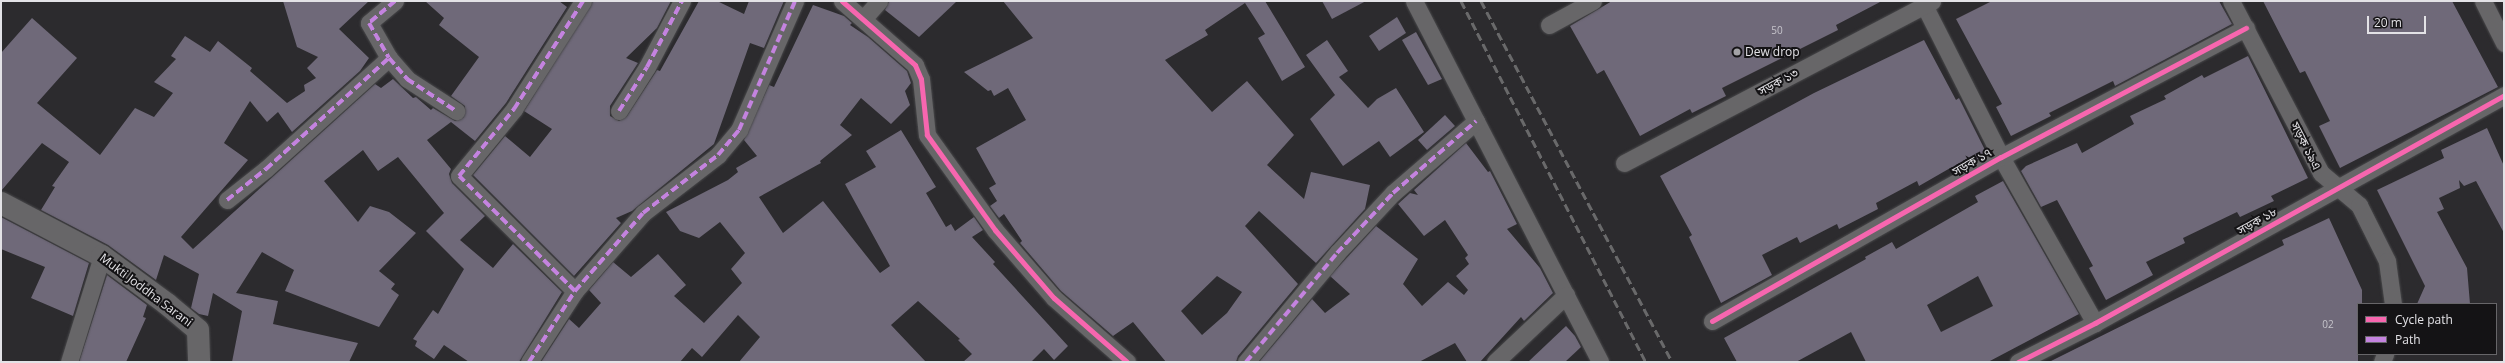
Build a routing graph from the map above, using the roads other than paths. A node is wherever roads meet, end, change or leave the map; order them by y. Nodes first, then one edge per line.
1 (395, 1) edge
2 (583, 1) edge
3 (682, 1) edge
4 (794, 1) edge
5 (842, 1) edge
6 (879, 1) edge
7 (1414, 1) edge
8 (1593, 1) edge
9 (2231, 1) edge
10 (2483, 1) edge
11 (1926, 2) edge
12 (863, 19) junction
13 (1550, 25) dead end
14 (2246, 28) junction
15 (2504, 43) edge
16 (388, 58) junction
17 (2504, 95) edge
18 (456, 111) dead end
19 (619, 111) dead end
20 (1476, 121) junction
21 (2001, 157) junction
22 (1624, 163) dead end
23 (2338, 188) junction
24 (227, 200) dead end
25 (1, 203) edge
26 (102, 256) junction
27 (575, 291) junction
28 (1566, 295) junction
29 (2393, 303) edge
30 (1712, 321) dead end
31 (2095, 322) junction
32 (69, 362) edge
33 (199, 362) edge
34 (529, 362) edge
35 (1127, 362) edge
36 (1246, 362) edge
37 (1495, 362) edge
38 (1600, 362) edge
39 (2018, 362) edge

1 - 16 street
2 - 27 street
3 - 19 street
4 - 27 street
5 - 12 street
6 - 12 street
7 - 20 street
8 - 13 street
9 - 14 street, সড়ক ১৯এ
10 - 15 street
11 - 21 street
11 - 22 street, সড়ক ১৩
12 - 35 street
14 - 21 street, সড়ক ১৭
14 - 23 street, সড়ক ১৯এ
16 - 18 street
16 - 24 street
17 - 23 street, সড়ক ১৮
20 - 28 street
20 - 36 street
21 - 30 street, সড়ক ১৭
21 - 31 street
23 - 29 street, সড়ক ১৯এ
23 - 31 street, সড়ক ১৮
25 - 26 street, Mukti Joddha Sarani
26 - 32 street
26 - 33 street, Mukti Joddha Sarani
27 - 34 street
28 - 37 street
28 - 38 street
31 - 39 street, সড়ক ১৮

